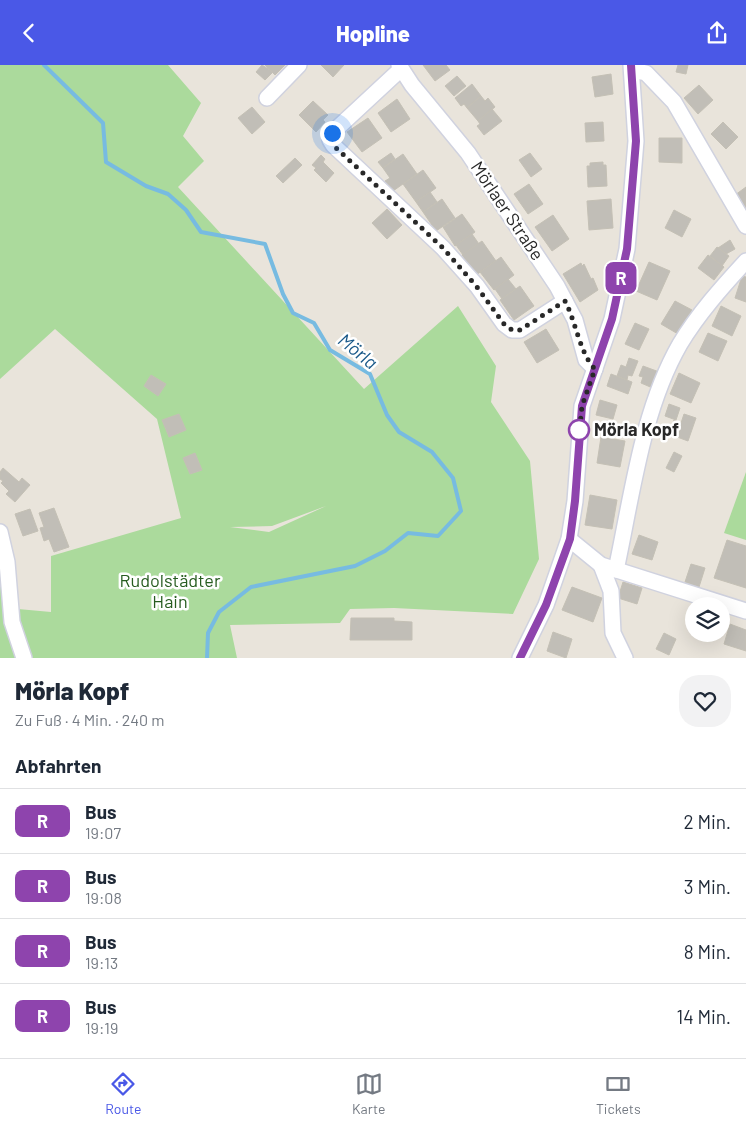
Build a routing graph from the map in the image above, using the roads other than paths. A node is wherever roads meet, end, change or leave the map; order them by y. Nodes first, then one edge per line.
1 (299, 65) edge
2 (400, 67) edge
3 (631, 68) edge
4 (267, 98) dead end
5 (746, 226) edge
6 (746, 261) edge
7 (565, 301) junction
8 (595, 369) junction
9 (0, 532) edge
10 (570, 539) junction
11 (601, 565) junction
12 (616, 570) junction
13 (746, 611) edge
14 (24, 658) edge
15 (520, 658) edge
16 (625, 658) edge

1 - 4 street
2 - 7 street, Mörlaer Straße
2 - 7 street
3 - 5 street
3 - 8 street
6 - 12 street
7 - 8 street, Mörlaer Straße
8 - 10 street
9 - 14 street
10 - 11 street
10 - 15 street
11 - 12 street
11 - 16 street
12 - 13 street

